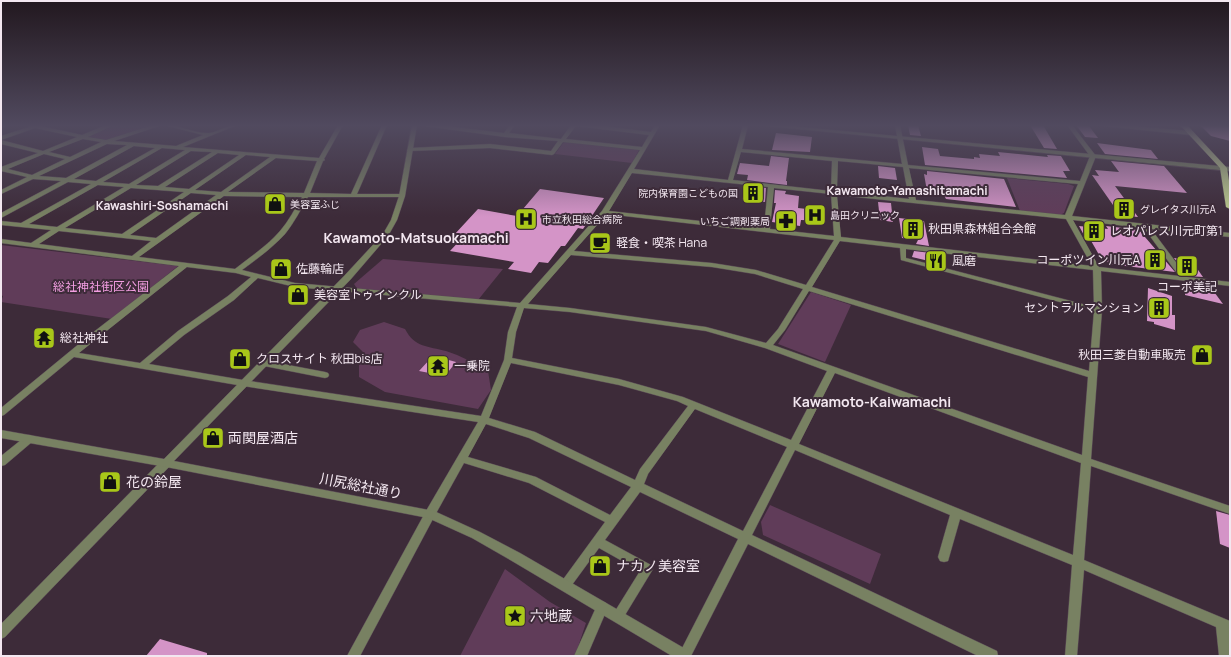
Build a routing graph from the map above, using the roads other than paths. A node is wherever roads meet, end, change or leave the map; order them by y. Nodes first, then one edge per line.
1 (36, 156) edge
2 (58, 156) edge
3 (77, 156) edge
4 (111, 156) edge
5 (145, 156) edge
6 (179, 156) edge
7 (210, 156) edge
8 (242, 156) edge
9 (261, 156) edge
10 (323, 156) edge
11 (371, 156) edge
12 (409, 156) edge
13 (640, 156) edge
14 (737, 156) edge
15 (799, 156) edge
16 (904, 156) edge
17 (1089, 156) edge
18 (1093, 156) junction
19 (1213, 156) edge
20 (274, 157) junction
21 (70, 159) junction
22 (835, 159) junction
23 (322, 160) junction
24 (907, 166) junction
25 (2, 169) edge
26 (1226, 169) edge
27 (632, 171) junction
28 (33, 176) junction
29 (67, 180) junction
30 (730, 182) junction
31 (98, 183) junction
32 (1082, 183) junction
33 (128, 186) junction
34 (771, 186) junction
35 (160, 188) junction
36 (190, 191) junction
37 (1, 192) edge
38 (834, 193) junction
39 (222, 194) junction
40 (306, 195) junction
41 (353, 196) junction
42 (402, 196) junction
43 (1229, 197) edge
44 (913, 202) junction
45 (1230, 207) edge
46 (606, 212) junction
47 (1, 216) edge
48 (1068, 217) junction
49 (1, 223) edge
50 (23, 225) junction
51 (1146, 226) junction
52 (58, 229) junction
53 (767, 231) junction
54 (1230, 235) edge
55 (124, 236) junction
56 (838, 239) junction
57 (157, 240) junction
58 (1, 241) edge
59 (32, 245) junction
60 (903, 247) junction
61 (570, 253) junction
62 (134, 257) junction
63 (186, 264) junction
64 (1097, 269) junction
65 (236, 271) junction
66 (256, 276) junction
67 (1185, 279) junction
68 (1230, 284) edge
69 (806, 288) junction
70 (335, 290) junction
71 (521, 307) junction
72 (1098, 310) junction
73 (768, 346) junction
74 (72, 354) junction
75 (508, 360) junction
76 (262, 364) junction
77 (142, 366) junction
78 (832, 370) junction
79 (326, 375) dead end
80 (1093, 375) junction
81 (243, 383) junction
82 (693, 405) junction
83 (1, 413) edge
84 (484, 420) junction
85 (1, 434) edge
86 (29, 439) junction
87 (792, 445) junction
88 (462, 459) junction
89 (1087, 461) junction
90 (1, 462) edge
91 (166, 463) junction
92 (638, 486) junction
93 (1230, 510) edge
94 (956, 512) junction
95 (430, 514) junction
96 (612, 521) junction
97 (744, 537) junction
98 (597, 541) junction
99 (944, 557) dead end
100 (1077, 562) junction
101 (565, 585) junction
102 (602, 607) junction
103 (618, 616) junction
104 (1226, 625) edge
105 (1, 633) edge
106 (353, 656) edge
107 (580, 656) edge
108 (684, 656) edge
109 (992, 656) edge
110 (1071, 656) edge
111 (1225, 656) edge

1 - 25 street
2 - 21 street
3 - 21 street
4 - 29 street
5 - 31 street
6 - 33 street
7 - 35 street
8 - 36 street
9 - 20 street
10 - 23 street
11 - 41 street
12 - 42 street
13 - 27 street
14 - 30 street
15 - 22 street
16 - 24 street
17 - 18 street
18 - 26 street
18 - 32 street
19 - 26 main road
20 - 23 street
20 - 39 street
21 - 28 street
22 - 24 street
22 - 38 street
23 - 40 street
24 - 32 street
24 - 44 street
25 - 28 street
26 - 43 main road
27 - 30 street
27 - 46 street
28 - 29 street
28 - 37 street
29 - 31 street
29 - 47 street
30 - 34 street
31 - 33 street
31 - 50 street
32 - 48 street
33 - 35 street
33 - 52 street
34 - 38 street
34 - 53 street
35 - 36 street
36 - 39 street
36 - 55 street
38 - 44 street
38 - 56 street
39 - 40 street
39 - 57 street
40 - 41 street
40 - 65 street
41 - 42 street
42 - 70 street
43 - 45 main road
44 - 48 street
46 - 53 street
46 - 61 street
48 - 51 street
48 - 64 street
49 - 50 street
50 - 52 street
51 - 54 street
51 - 67 street
52 - 55 street
52 - 59 street
53 - 56 street
55 - 57 street
56 - 60 street
56 - 69 street
57 - 62 street
58 - 59 street
59 - 62 street
60 - 64 street
60 - 72 street
61 - 69 street
61 - 71 street
62 - 63 street
63 - 65 street
63 - 74 street
64 - 67 street
64 - 72 street
65 - 66 street
66 - 70 street
66 - 77 street
67 - 68 street
69 - 73 street
69 - 80 street
70 - 71 street
70 - 76 street
71 - 73 street
71 - 75 street
72 - 80 street
73 - 78 street
74 - 77 street
74 - 83 street
75 - 82 street
75 - 84 street
76 - 79 street
76 - 81 street
77 - 81 street
78 - 87 street
78 - 89 street
80 - 89 street
81 - 84 street
81 - 91 street
82 - 87 street
82 - 92 street
84 - 88 street
84 - 92 street
85 - 86 street, 川尻総社通り
86 - 90 street
86 - 91 street, 川尻総社通り
87 - 94 street
87 - 97 street
88 - 95 street
88 - 96 street
89 - 93 street
89 - 100 street
91 - 95 street, 川尻総社通り
91 - 105 street
92 - 96 street
92 - 97 street
94 - 99 street
94 - 100 street
95 - 101 street, 川尻総社通り
95 - 106 street
96 - 98 street
97 - 108 street
97 - 109 street
98 - 101 street
98 - 103 street
100 - 104 street
100 - 110 street
101 - 102 street, 川尻総社通り
102 - 103 street, 川尻総社通り
102 - 107 street
103 - 108 street, 川尻総社通り
104 - 111 street

